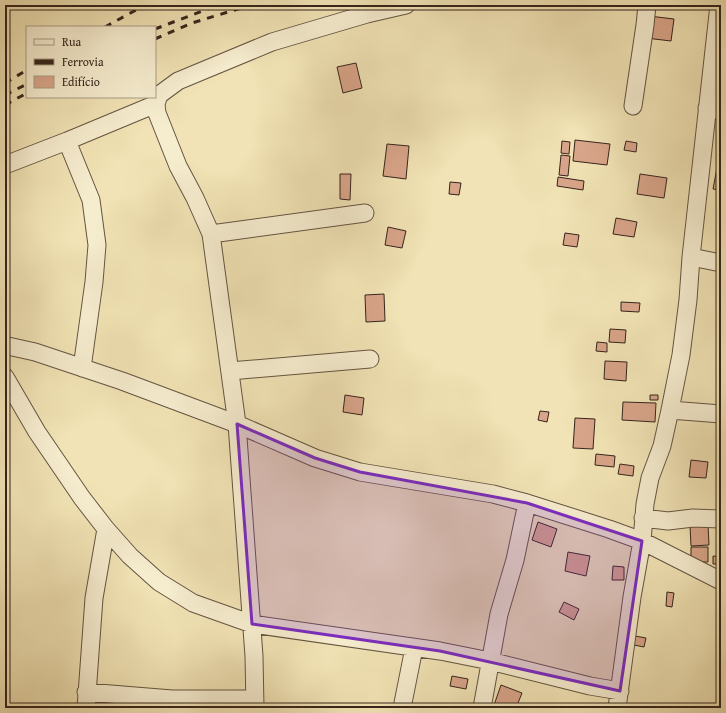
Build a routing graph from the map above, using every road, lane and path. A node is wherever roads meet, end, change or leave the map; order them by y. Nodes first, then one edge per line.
1 (406, 5) edge
2 (647, 5) edge
3 (719, 5) edge
4 (156, 104) junction
5 (634, 106) dead end
6 (714, 110) edge
7 (67, 141) junction
8 (5, 165) edge
9 (366, 213) dead end
10 (211, 234) junction
11 (690, 257) junction
12 (721, 263) edge
13 (5, 347) edge
14 (370, 359) dead end
15 (82, 368) junction
16 (230, 371) junction
17 (5, 377) edge
18 (670, 410) junction
19 (721, 414) edge
20 (237, 424) junction
21 (527, 503) junction
22 (643, 518) junction
23 (721, 519) edge
24 (106, 529) junction
25 (642, 541) junction
26 (721, 581) edge
27 (252, 624) junction
28 (414, 648) junction
29 (490, 661) junction
30 (620, 691) junction
31 (86, 700) edge
32 (255, 703) edge
33 (402, 708) edge
34 (482, 708) edge
35 (617, 708) edge

1 - 4 street
2 - 5 street
3 - 6 street
4 - 7 street
4 - 10 street
6 - 11 street
7 - 8 street
7 - 15 street
9 - 10 street
10 - 16 street
11 - 12 street
11 - 18 street
13 - 15 street
14 - 16 street
15 - 20 street
16 - 20 street
17 - 24 street
18 - 19 street
18 - 22 street
20 - 21 street
20 - 27 street
21 - 25 street
21 - 29 street
22 - 23 street
22 - 25 street
24 - 27 street
24 - 31 street
25 - 26 street
25 - 30 street
27 - 28 street
27 - 32 street
28 - 29 street
28 - 33 street
29 - 30 street
29 - 34 street
30 - 35 street
31 - 32 street

